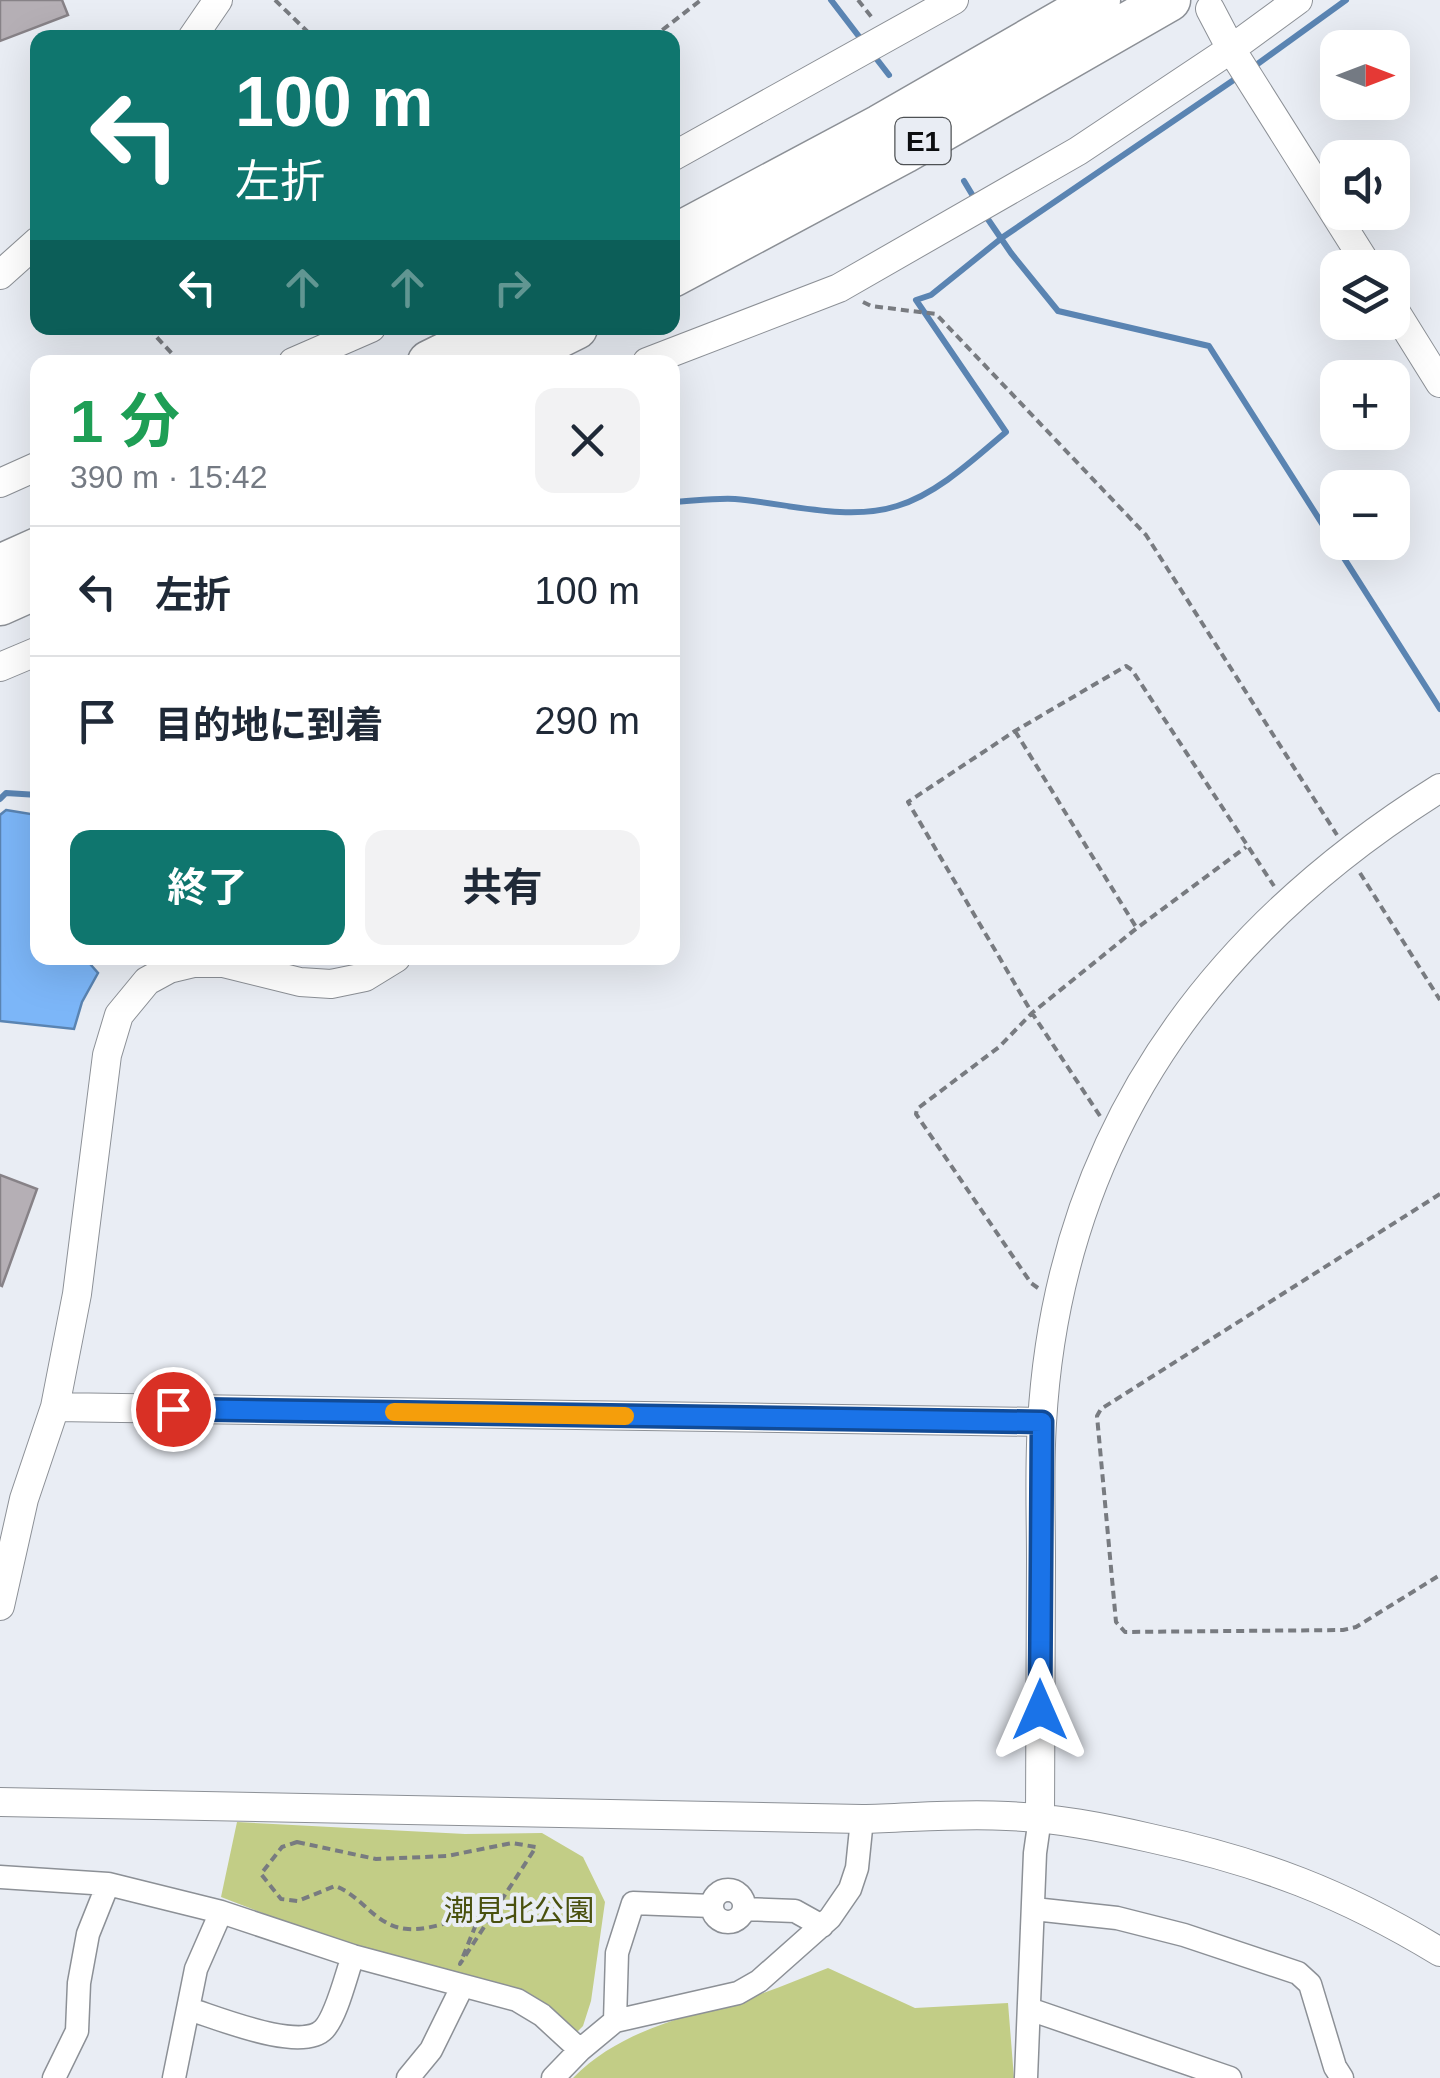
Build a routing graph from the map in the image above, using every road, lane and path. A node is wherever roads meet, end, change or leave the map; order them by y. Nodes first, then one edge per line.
1 (218, 0) edge
2 (274, 0) edge
3 (701, 0) edge
4 (954, 0) edge
5 (1099, 0) edge
6 (1298, 0) edge
7 (1190, 4) edge
8 (197, 30) edge
9 (306, 30) edge
10 (662, 30) edge
11 (1231, 49) junction
12 (680, 153) edge
13 (680, 233) edge
14 (30, 249) edge
15 (1357, 250) edge
16 (680, 272) edge
17 (0, 275) edge
18 (839, 288) junction
19 (155, 335) edge
20 (355, 335) edge
21 (484, 335) edge
22 (562, 335) edge
23 (1410, 335) edge
24 (173, 355) edge
25 (309, 355) edge
26 (443, 355) edge
27 (522, 355) edge
28 (665, 355) edge
29 (1440, 383) edge
30 (30, 469) edge
31 (0, 482) edge
32 (30, 553) edge
33 (0, 566) edge
34 (30, 591) edge
35 (0, 604) edge
36 (30, 654) edge
37 (0, 667) edge
38 (1014, 731) junction
39 (1440, 788) edge
40 (1246, 848) junction
41 (1347, 852) junction
42 (1285, 902) junction
43 (1137, 928) junction
44 (186, 965) edge
45 (234, 965) edge
46 (384, 965) edge
47 (1440, 1000) edge
48 (1032, 1014) junction
49 (1113, 1136) junction
50 (1440, 1194) edge
51 (1058, 1304) junction
52 (55, 1407) junction
53 (1042, 1422) junction
54 (1440, 1574) edge
55 (0, 1606) edge
56 (0, 1802) edge
57 (1040, 1818) junction
58 (862, 1819) junction
59 (0, 1876) edge
60 (108, 1884) junction
61 (1034, 1909) junction
62 (221, 1912) junction
63 (822, 1926) junction
64 (1440, 1952) edge
65 (353, 1956) junction
66 (461, 1976) junction
67 (190, 2009) junction
68 (1030, 2009) junction
69 (615, 2021) junction
70 (580, 2050) junction
71 (54, 2078) edge
72 (174, 2078) edge
73 (408, 2078) edge
74 (553, 2078) edge
75 (1026, 2078) edge
76 (1230, 2078) edge
77 (1342, 2078) edge

1 - 8 street
2 - 9 path
3 - 10 path
4 - 12 street
5 - 13 highway, E1
6 - 11 street
7 - 11 street
7 - 16 highway, E1
11 - 15 street
11 - 18 street
14 - 17 street
18 - 28 street
18 - 41 path
19 - 24 path
20 - 25 street
21 - 26 highway
22 - 27 highway
23 - 29 street
30 - 31 street
32 - 33 highway
34 - 35 highway
36 - 37 street
38 - 40 path
38 - 43 path
38 - 48 path
39 - 41 street
40 - 42 path
40 - 43 path
41 - 42 street
41 - 47 path
42 - 49 street
43 - 48 path
44 - 52 street
45 - 46 street
48 - 49 path
48 - 51 path
49 - 51 street
50 - 54 path
51 - 53 street
52 - 53 street
52 - 55 street
53 - 57 street
56 - 58 street
57 - 58 street
57 - 61 street
57 - 64 street
58 - 63 street
59 - 60 street
60 - 62 street
60 - 71 street
61 - 68 street
61 - 77 street
62 - 65 street
62 - 67 street
63 - 69 street
63 - 69 street
65 - 66 street
65 - 67 street
66 - 66 path
66 - 70 street
66 - 73 street
67 - 72 street
68 - 75 street
68 - 76 street
69 - 70 street
70 - 74 street

